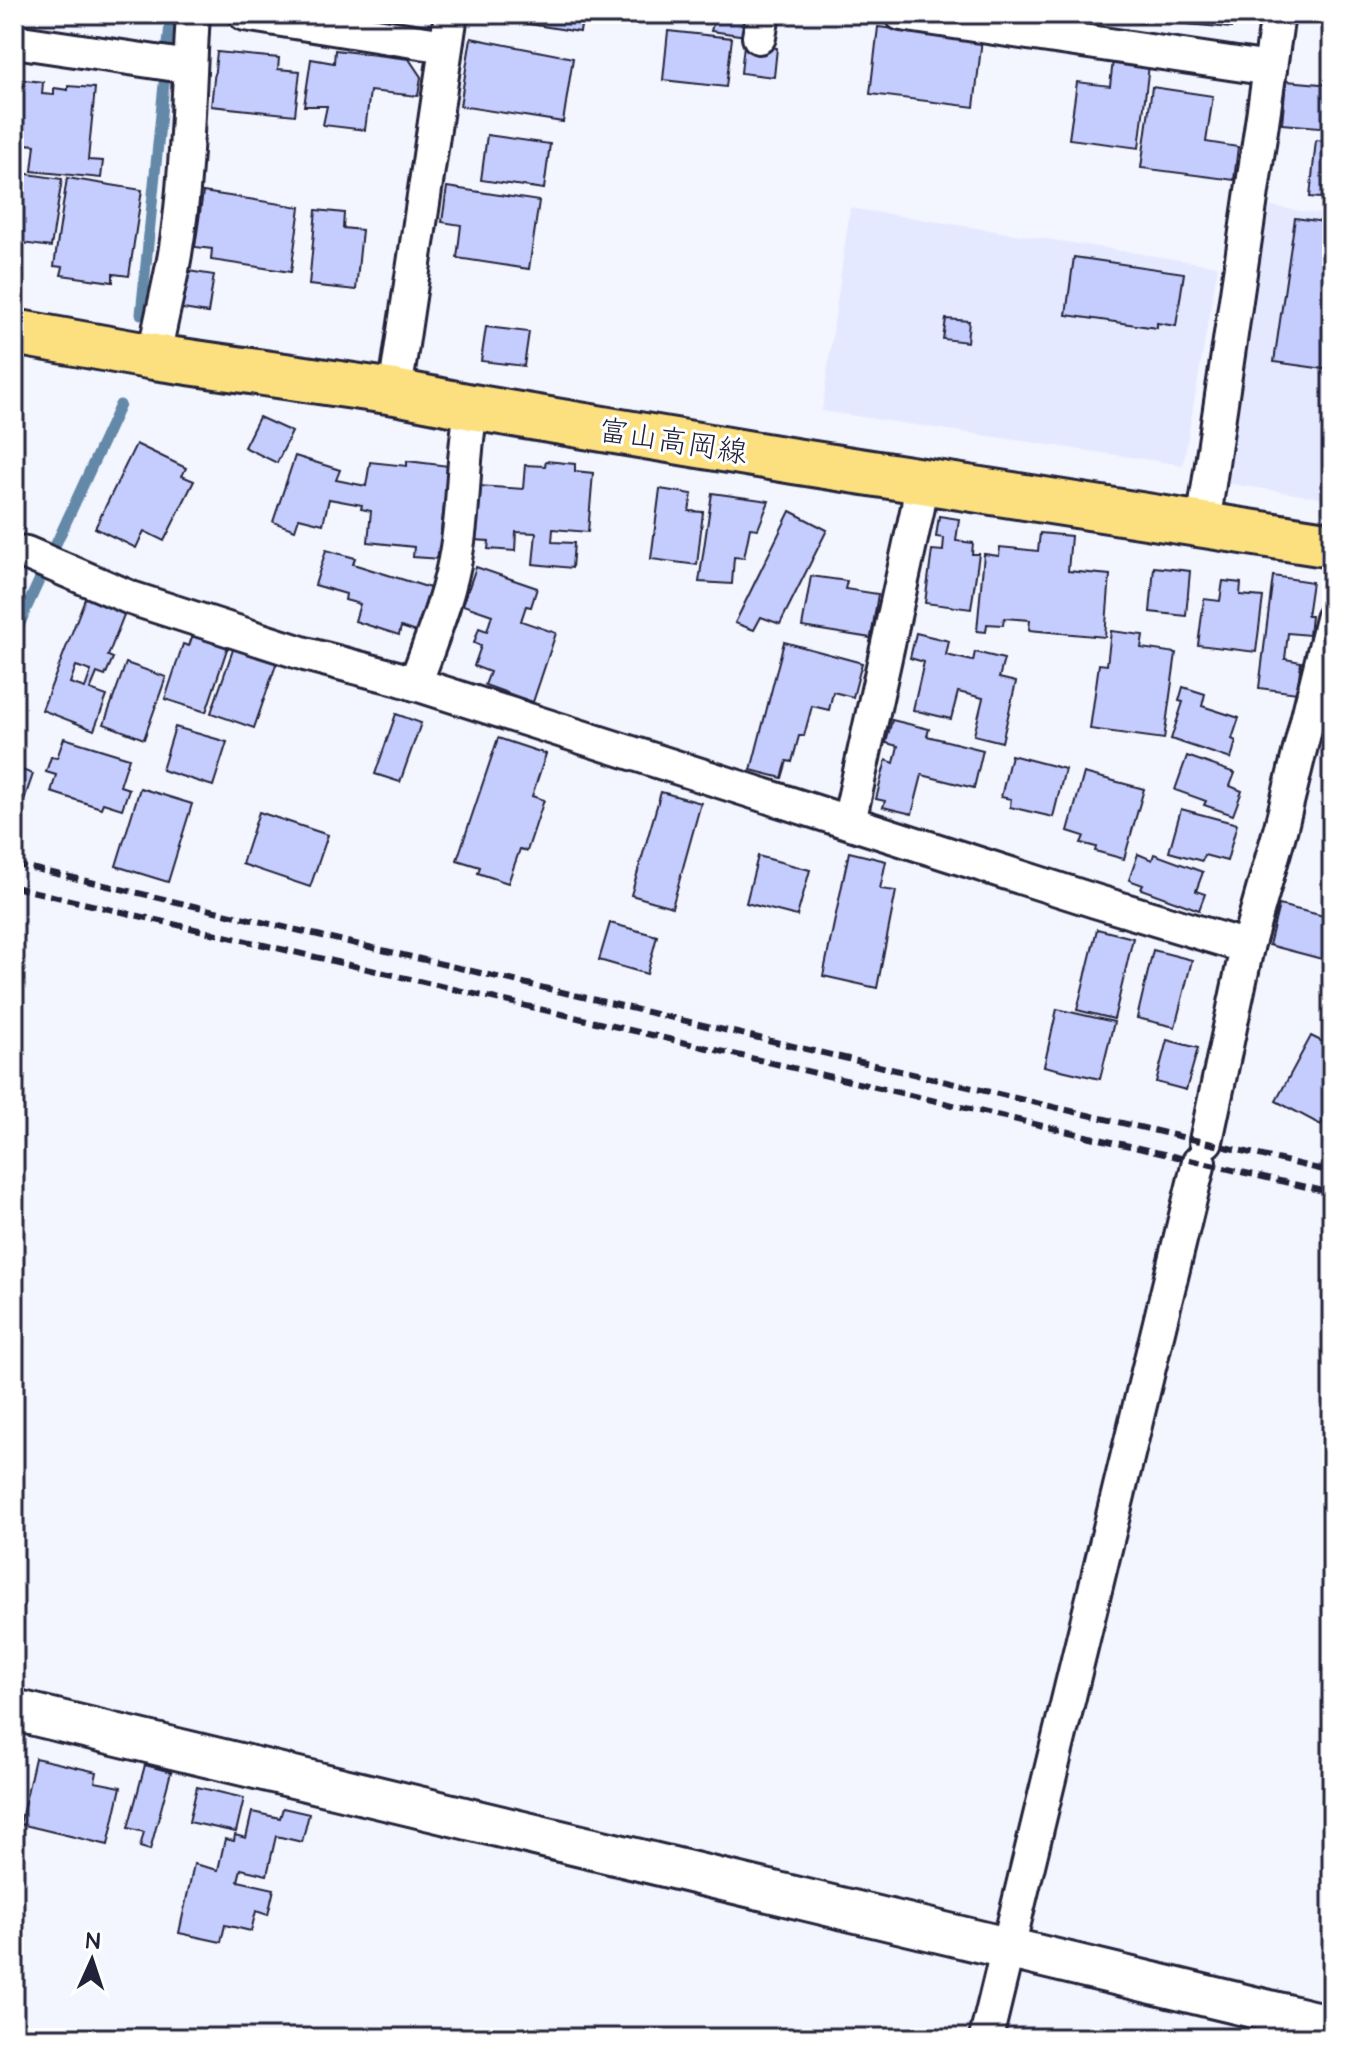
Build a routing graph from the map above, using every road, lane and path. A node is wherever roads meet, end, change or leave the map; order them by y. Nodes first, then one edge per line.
1 (193, 14) edge
2 (245, 14) edge
3 (451, 14) edge
4 (901, 14) edge
5 (1278, 14) edge
6 (14, 41) edge
7 (445, 46) junction
8 (190, 67) junction
9 (1270, 69) junction
10 (14, 332) edge
11 (154, 357) junction
12 (395, 392) junction
13 (472, 407) junction
14 (921, 480) junction
15 (1203, 525) junction
16 (1332, 545) edge
17 (20, 552) edge
18 (1332, 619) edge
19 (415, 684) junction
20 (849, 822) junction
21 (1247, 947) junction
22 (14, 1710) edge
23 (1008, 1948) junction
24 (1332, 2026) edge
25 (986, 2038) edge

1 - 8 street
2 - 7 street
3 - 7 street
4 - 9 street
5 - 9 street
6 - 8 street
7 - 12 street
8 - 11 street
9 - 15 street
10 - 11 main road, 富山高岡線
11 - 12 main road, 富山高岡線
12 - 13 main road, 富山高岡線
13 - 14 main road, 富山高岡線
13 - 19 street
14 - 15 main road, 富山高岡線
14 - 20 street
15 - 16 main road, 富山高岡線
17 - 19 street
18 - 21 street
19 - 20 street
20 - 21 street
21 - 23 street
22 - 23 street
23 - 24 street
23 - 25 street

